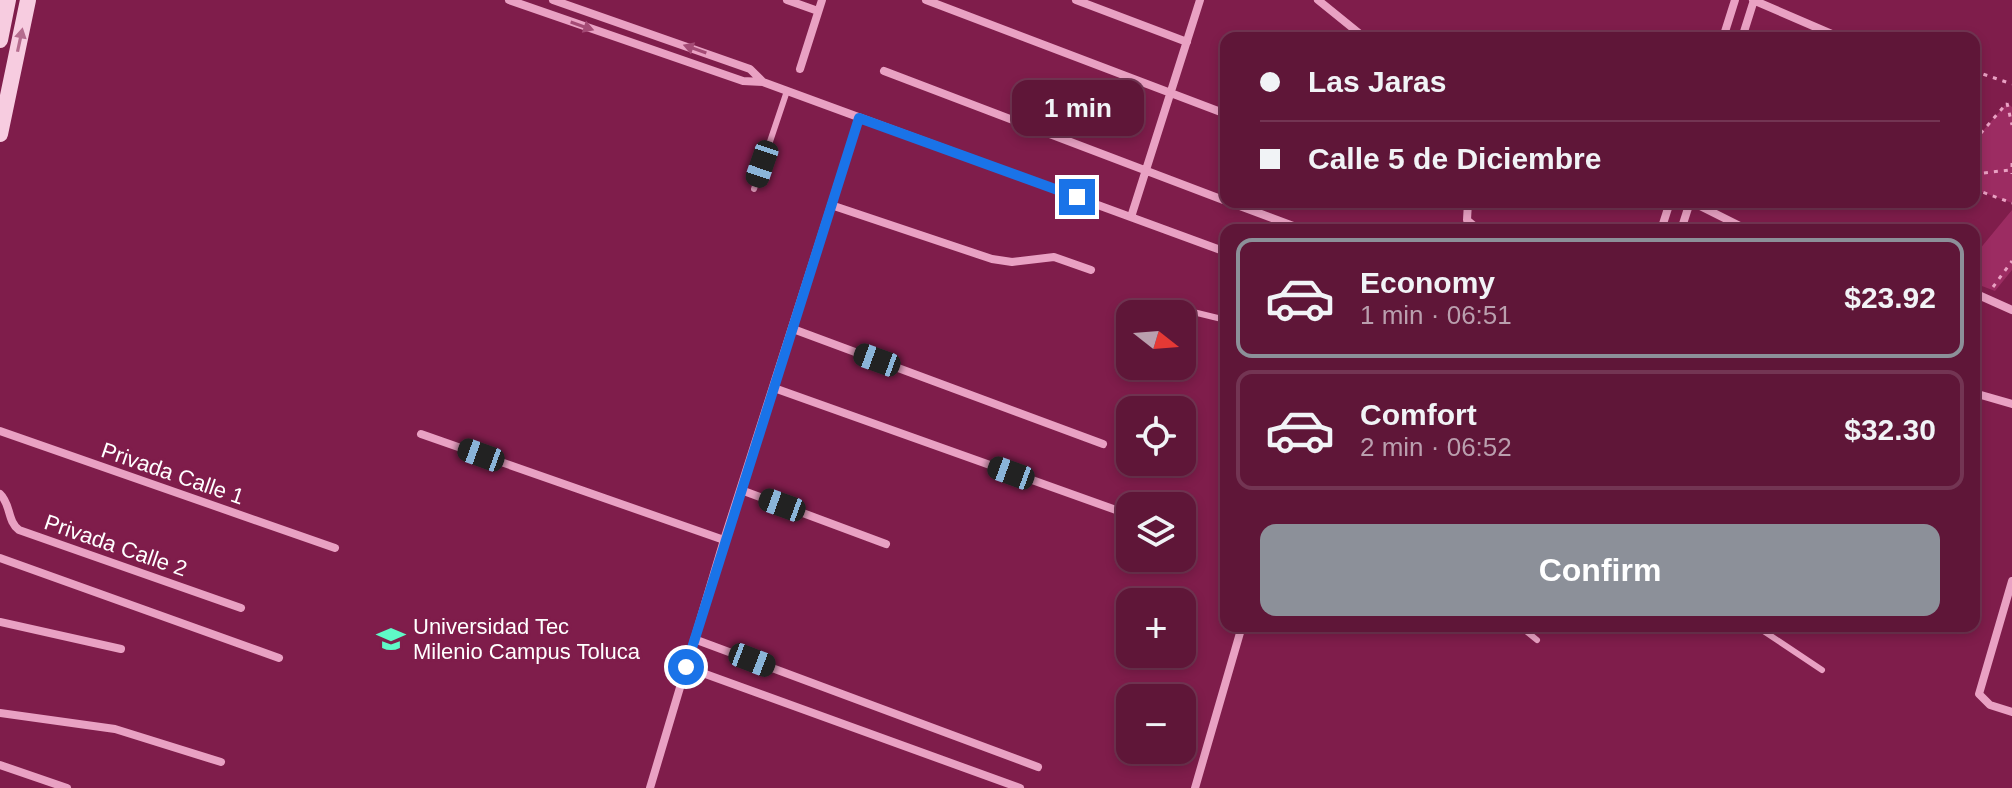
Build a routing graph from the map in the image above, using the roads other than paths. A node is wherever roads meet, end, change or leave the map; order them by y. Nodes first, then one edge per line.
1 (8, 0) edge
2 (28, 0) edge
3 (509, 0) edge
4 (553, 0) edge
5 (787, 0) edge
6 (822, 0) edge
7 (926, 0) edge
8 (1076, 0) edge
9 (1200, 0) edge
10 (1318, 0) edge
11 (1735, 0) edge
12 (1754, 0) edge
13 (818, 11) junction
14 (1358, 32) edge
15 (1725, 32) edge
16 (1744, 32) edge
17 (1827, 32) edge
18 (0, 40) edge
19 (1187, 42) junction
20 (800, 69) dead end
21 (884, 71) dead end
22 (763, 82) junction
23 (787, 91) junction
24 (1171, 93) junction
25 (1220, 112) edge
26 (859, 118) junction
27 (0, 134) edge
28 (1146, 171) junction
29 (754, 189) dead end
30 (1220, 198) edge
31 (831, 205) junction
32 (1246, 208) edge
33 (1703, 208) edge
34 (1131, 217) junction
35 (1288, 224) edge
36 (1736, 224) edge
37 (1220, 250) edge
38 (1091, 270) dead end
39 (1980, 296) edge
40 (1196, 310) edge
41 (2012, 310) edge
42 (1220, 318) edge
43 (793, 329) junction
44 (774, 388) junction
45 (1980, 395) edge
46 (2012, 404) edge
47 (0, 431) edge
48 (421, 434) dead end
49 (1103, 444) dead end
50 (741, 490) junction
51 (0, 494) edge
52 (1116, 510) edge
53 (724, 540) junction
54 (886, 544) dead end
55 (335, 548) dead end
56 (0, 558) edge
57 (2012, 581) edge
58 (241, 608) dead end
59 (0, 622) edge
60 (1240, 632) edge
61 (1527, 632) edge
62 (1765, 632) edge
63 (694, 639) junction
64 (1537, 640) dead end
65 (121, 649) dead end
66 (279, 658) dead end
67 (686, 667) junction
68 (1822, 670) dead end
69 (2012, 712) edge
70 (0, 713) edge
71 (221, 762) dead end
72 (0, 765) edge
73 (1038, 767) dead end
74 (67, 788) edge
75 (650, 788) edge
76 (1020, 788) edge
77 (1195, 788) edge

1 - 18 main road
27 -> 2 main road
3 -> 22 street
22 -> 4 street
5 - 13 street
6 - 13 street
7 - 24 street
8 - 19 street
9 - 19 street
10 - 14 street
11 - 15 street
12 - 16 street
12 - 17 street
13 - 20 street
19 - 24 street
21 - 28 street
22 - 23 street
23 - 26 street
23 - 29 lane
24 - 25 street
24 - 28 street
26 - 31 street
26 - 34 street
28 - 30 street
28 - 34 street
31 - 38 street
31 - 43 street
32 - 35 street
33 - 36 street
34 - 37 street
39 - 41 street
40 - 42 lane
43 - 44 street
43 - 49 street
44 - 50 street
44 - 52 street
45 - 46 street
47 - 55 street, Privada Calle 1
48 - 53 street
50 - 53 street
50 - 54 street
51 - 58 street, Privada Calle 2
53 - 63 street
56 - 66 street
57 - 69 street
59 - 65 street
60 - 77 street
61 - 64 lane
62 - 68 lane
63 - 67 street
63 - 73 street
67 - 75 street
67 - 76 street
70 - 71 street
72 - 74 street

